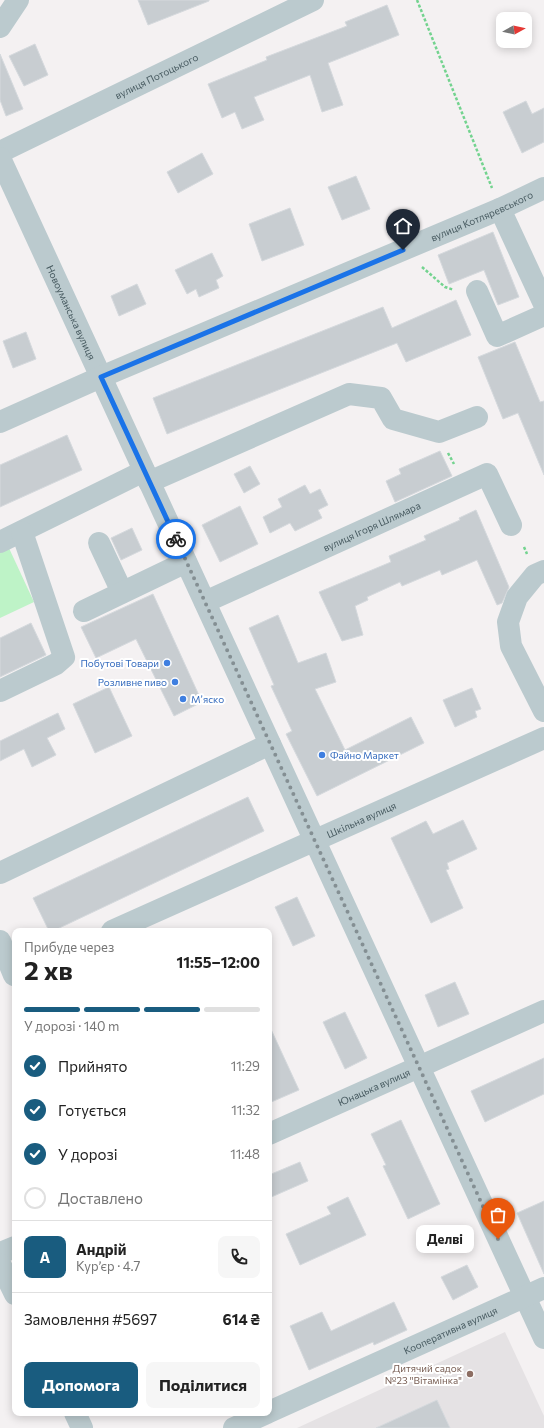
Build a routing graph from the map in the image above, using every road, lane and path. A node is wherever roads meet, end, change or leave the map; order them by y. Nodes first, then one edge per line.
1 (18, 0) edge
2 (313, 0) edge
3 (417, 0) edge
4 (0, 26) edge
5 (0, 152) edge
6 (0, 158) edge
7 (544, 188) edge
8 (500, 209) junction
9 (403, 250) junction
10 (477, 291) joint
11 (544, 304) edge
12 (544, 315) edge
13 (101, 377) junction
14 (477, 417) dead end
15 (0, 422) edge
16 (439, 432) junction
17 (147, 476) junction
18 (462, 484) junction
19 (511, 525) dead end
20 (22, 532) junction
21 (0, 542) edge
22 (99, 543) dead end
23 (186, 562) junction
24 (544, 571) edge
25 (122, 592) junction
26 (205, 602) junction
27 (84, 610) dead end
28 (0, 691) edge
29 (544, 711) edge
30 (543, 735) edge
31 (270, 744) junction
32 (314, 840) junction
33 (0, 873) edge
34 (119, 928) edge
35 (0, 941) edge
36 (10, 977) edge
37 (544, 1011) edge
38 (419, 1067) junction
39 (272, 1133) edge
40 (12, 1248) edge
41 (0, 1254) edge
42 (0, 1264) edge
43 (12, 1288) edge
44 (534, 1292) edge
45 (544, 1338) edge
46 (272, 1411) edge
47 (76, 1416) edge
48 (261, 1416) edge
49 (82, 1428) edge
50 (234, 1428) edge

1 - 4 street
2 - 5 street, вулиця Потоцького
3 - 8 path
6 - 13 street, Новоуманська вулиця
7 - 8 street, вулиця Котляревського
8 - 9 street, вулиця Котляревського
8 - 11 street
9 - 10 path
9 - 13 street, вулиця Котляревського
10 - 12 street
13 - 15 street, вулиця Котляревського
13 - 17 street, Новоуманська вулиця
14 - 16 street
16 - 17 street
16 - 18 path
17 - 20 street
17 - 23 street, Новоуманська вулиця
18 - 19 street, вулиця Ігоря Шлямара
18 - 26 street, вулиця Ігоря Шлямара
20 - 21 street
20 - 28 street
22 - 25 street
23 - 25 street
23 - 26 street, Новоуманська вулиця
24 - 29 street
25 - 27 street
26 - 31 street, Новоуманська вулиця
30 - 32 street, Шкільна вулиця
31 - 32 street, Новоуманська вулиця
31 - 33 street
32 - 34 street, Шкільна вулиця
32 - 38 street, Новоуманська вулиця
35 - 36 street
37 - 38 street, Юнацька вулиця
38 - 39 street, Юнацька вулиця
38 - 44 street, Новоуманська вулиця
40 - 41 street
42 - 43 street
44 - 45 street, Новоуманська вулиця
44 - 46 street, Кооперативна вулиця
47 - 49 street
48 - 50 street, Кооперативна вулиця

